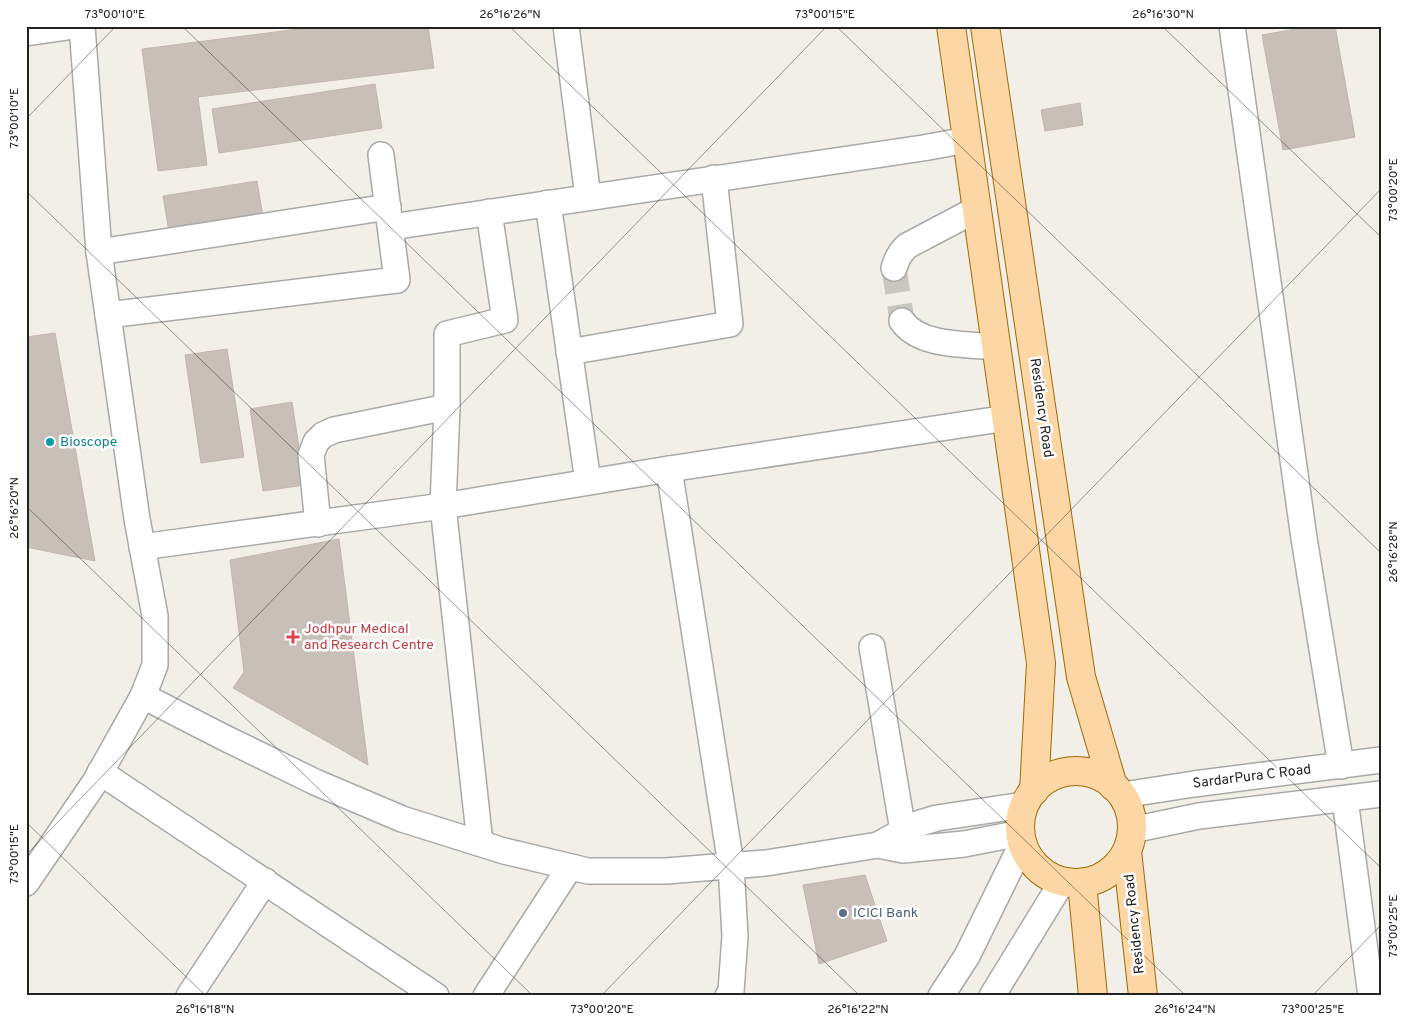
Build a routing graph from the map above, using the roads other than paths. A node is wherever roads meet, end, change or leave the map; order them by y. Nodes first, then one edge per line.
1 (74, 26) edge
2 (82, 26) edge
3 (566, 26) edge
4 (951, 26) edge
5 (985, 26) edge
6 (1232, 26) edge
7 (26, 33) edge
8 (967, 140) junction
9 (381, 155) dead end
10 (714, 178) junction
11 (588, 197) junction
12 (548, 203) junction
13 (977, 209) junction
14 (489, 212) junction
15 (389, 217) junction
16 (99, 252) junction
17 (894, 268) tunnel mouth
18 (108, 315) junction
19 (902, 320) tunnel mouth
20 (997, 347) junction
21 (569, 352) junction
22 (447, 407) junction
23 (1007, 418) junction
24 (669, 469) junction
25 (588, 482) junction
26 (443, 506) junction
27 (318, 524) junction
28 (142, 547) junction
29 (872, 647) dead end
30 (143, 696) junction
31 (1381, 760) edge
32 (1341, 766) junction
33 (100, 772) junction
34 (1118, 790) junction
35 (1381, 794) edge
36 (1029, 798) junction
37 (1346, 799) junction
38 (903, 831) junction
39 (1022, 839) junction
40 (1130, 841) junction
41 (480, 844) junction
42 (878, 845) junction
43 (731, 865) junction
44 (570, 867) junction
45 (264, 881) junction
46 (26, 883) edge
47 (1072, 883) junction
48 (189, 996) edge
49 (436, 996) edge
50 (486, 996) edge
51 (728, 996) edge
52 (941, 996) edge
53 (992, 996) edge
54 (1093, 996) edge
55 (1143, 996) edge
56 (1371, 996) edge

1 - 7 street
2 - 16 street
3 - 11 street
4 - 8 main road
5 - 34 main road, Residency Road
6 - 32 street
8 - 10 street
8 - 13 main road
9 - 15 street
10 - 11 street
10 - 21 street
11 - 12 street
12 - 14 street
12 - 21 street
13 - 17 street
13 - 20 main road
14 - 15 street
14 - 22 street
15 - 16 street
15 - 18 street
16 - 18 street
18 - 28 street
19 - 20 street
20 - 23 main road
21 - 25 street
22 - 26 street
22 - 27 street
23 - 24 street
23 - 36 main road
24 - 25 street
24 - 43 street
25 - 26 street
26 - 27 street
26 - 41 street
27 - 28 street
28 - 30 street
29 - 38 street
30 - 33 street
30 - 41 street
31 - 32 street, SardarPura C Road
32 - 34 street, SardarPura C Road
33 - 45 street
33 - 46 street
34 - 36 main road
34 - 40 main road
35 - 37 street
36 - 38 street
36 - 39 main road
37 - 40 street
37 - 56 street
38 - 42 street
39 - 42 street
39 - 47 main road
39 - 52 street
40 - 47 main road
40 - 55 main road, Residency Road
41 - 44 street
42 - 43 street
43 - 44 street
43 - 51 street
44 - 50 street
45 - 48 street
45 - 49 street
47 - 53 street
47 - 54 main road

